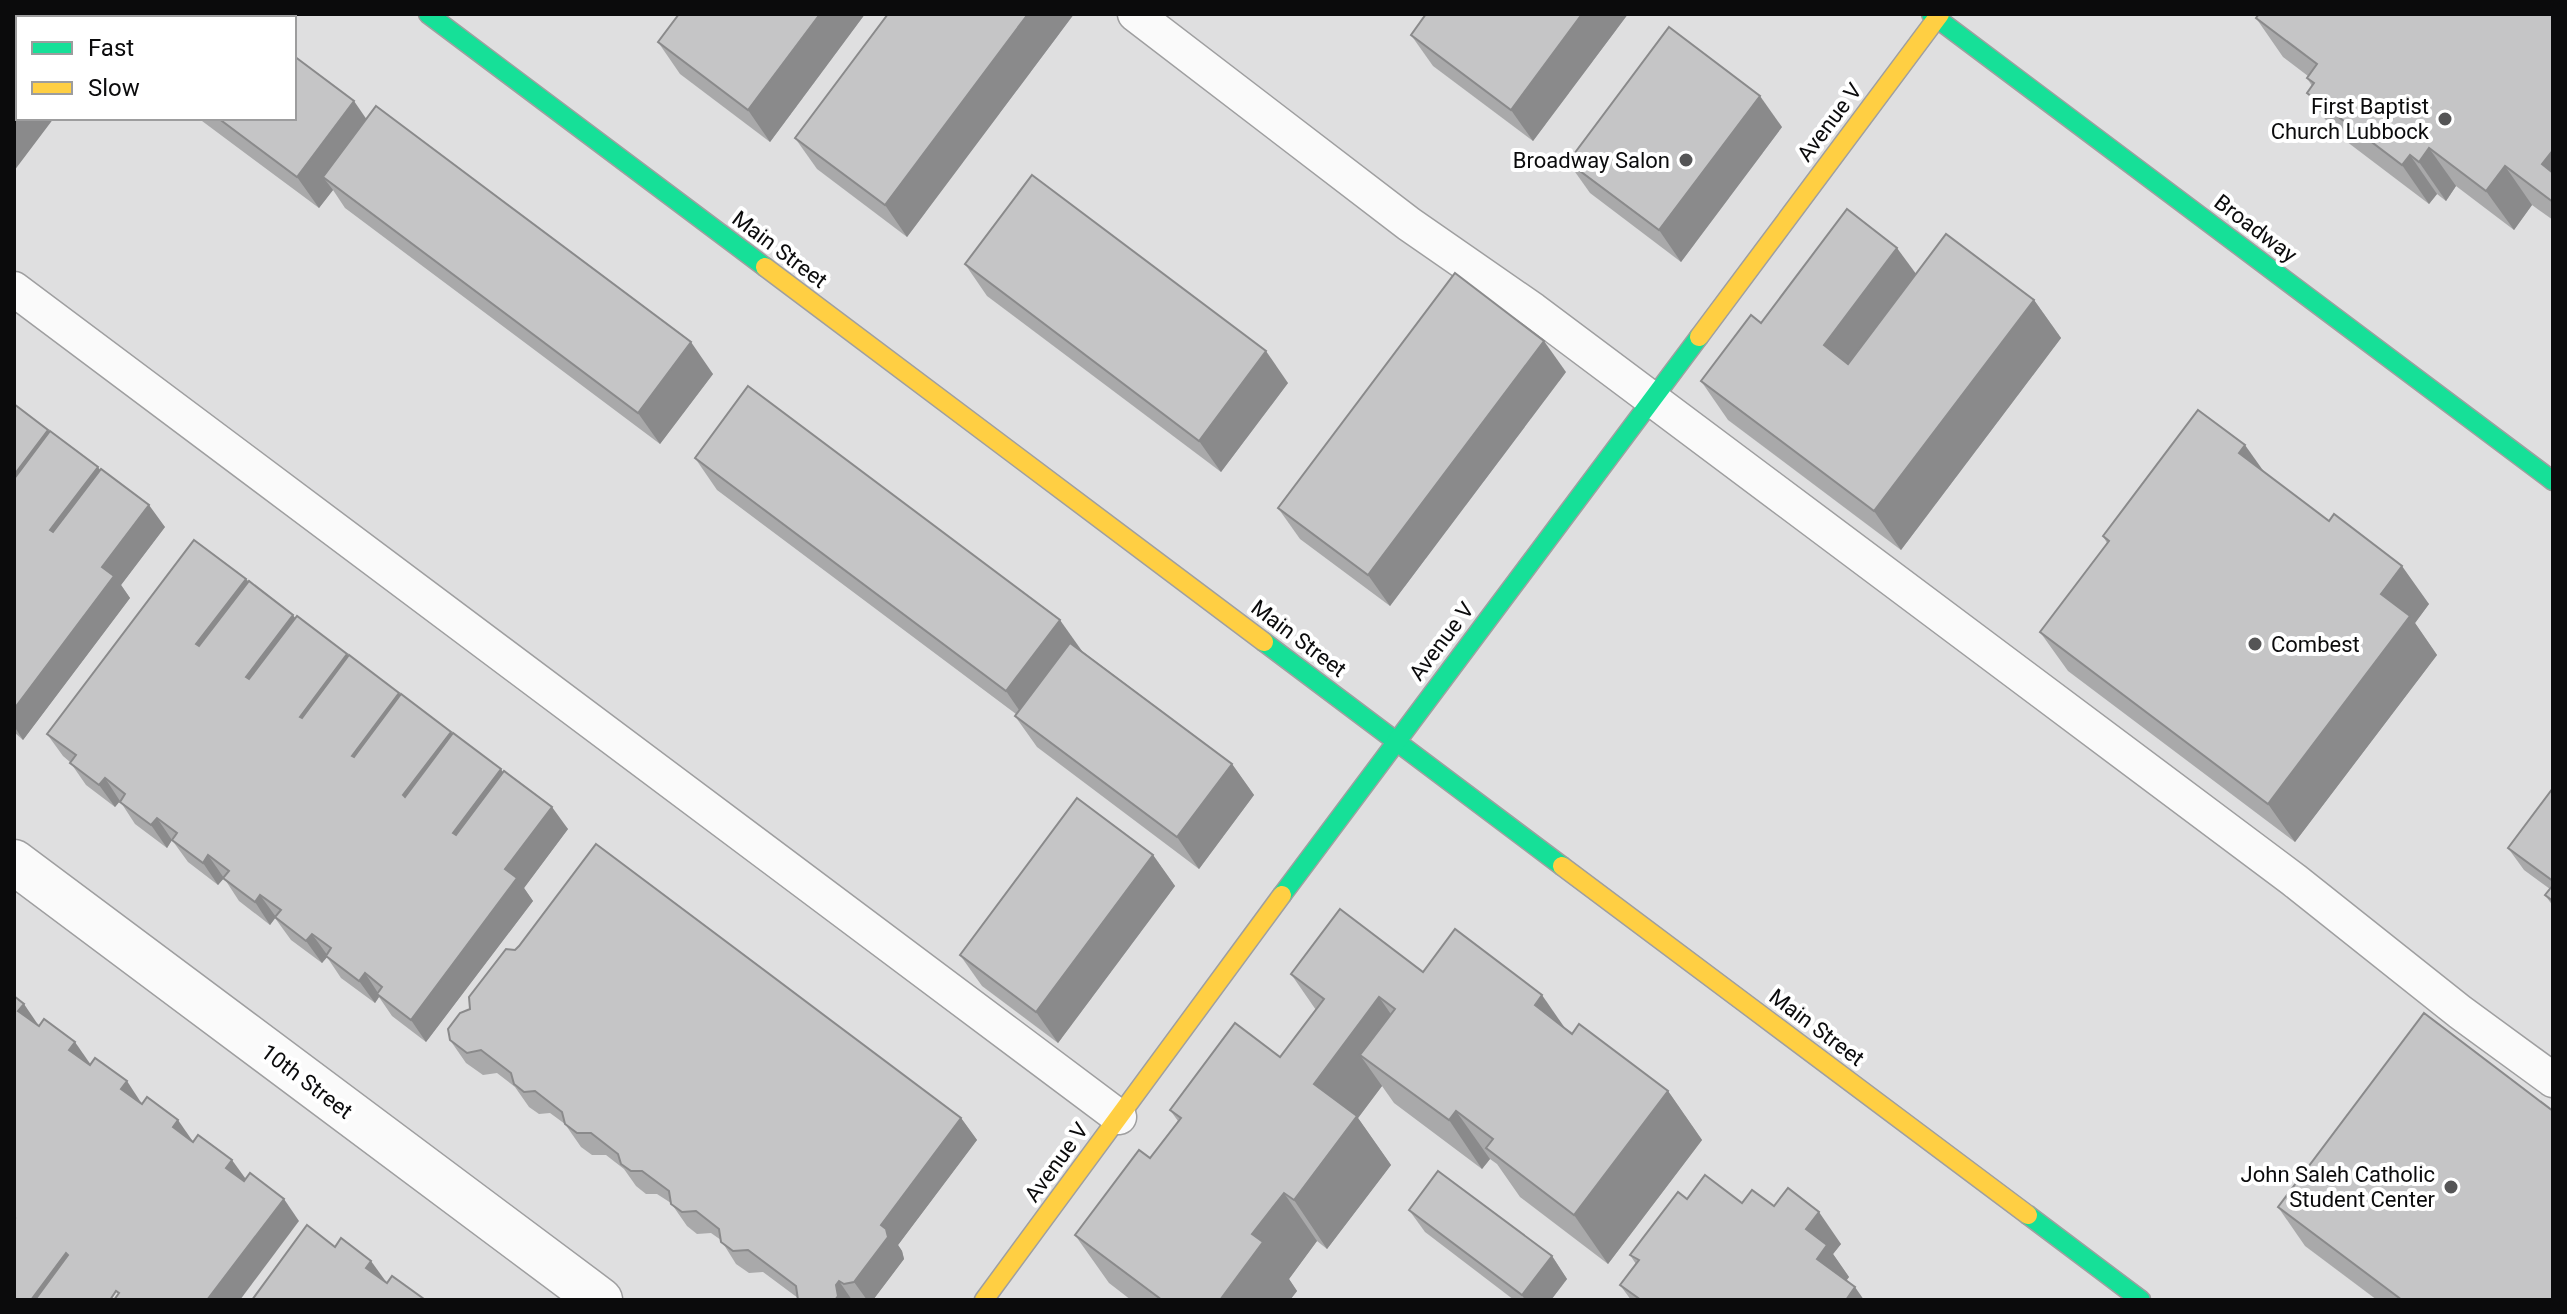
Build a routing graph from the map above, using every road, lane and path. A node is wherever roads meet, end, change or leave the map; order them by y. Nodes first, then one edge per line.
1 (428, 14) edge
2 (1135, 14) edge
3 (1936, 16) edge
4 (14, 289) edge
5 (1652, 399) junction
6 (2553, 481) edge
7 (1396, 741) junction
8 (14, 862) edge
9 (2553, 1080) edge
10 (1119, 1117) junction
11 (600, 1300) edge
12 (984, 1300) edge
13 (2141, 1300) edge

1 - 7 street, Main Street
2 - 5 lane
3 - 5 street, Avenue V
3 - 6 street, Broadway
4 - 10 lane
5 - 7 street, Avenue V
5 - 9 lane
7 - 10 street, Avenue V
7 - 13 street, Main Street
8 - 11 street, 10th Street
10 - 12 street, Avenue V

